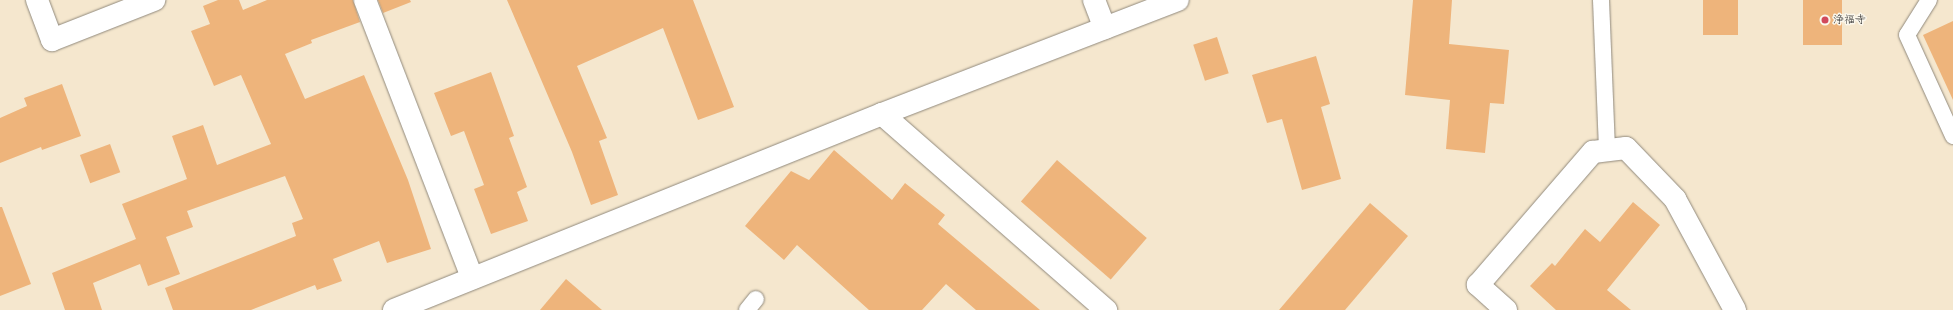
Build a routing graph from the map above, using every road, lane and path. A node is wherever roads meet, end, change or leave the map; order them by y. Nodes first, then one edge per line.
1 (37, 0) edge
2 (154, 0) edge
3 (365, 0) edge
4 (1094, 0) edge
5 (1178, 0) edge
6 (1601, 0) edge
7 (1929, 0) edge
8 (1104, 28) junction
9 (882, 114) junction
10 (1953, 136) edge
11 (1607, 150) junction
12 (472, 278) junction
13 (1104, 309) edge
14 (394, 310) edge
15 (1506, 310) edge
16 (1735, 310) edge

1 - 2 street
3 - 12 street
4 - 8 street
5 - 8 street
6 - 11 lane
7 - 10 lane
8 - 9 street
9 - 12 street
9 - 13 street
11 - 15 street
11 - 16 street
12 - 14 street

